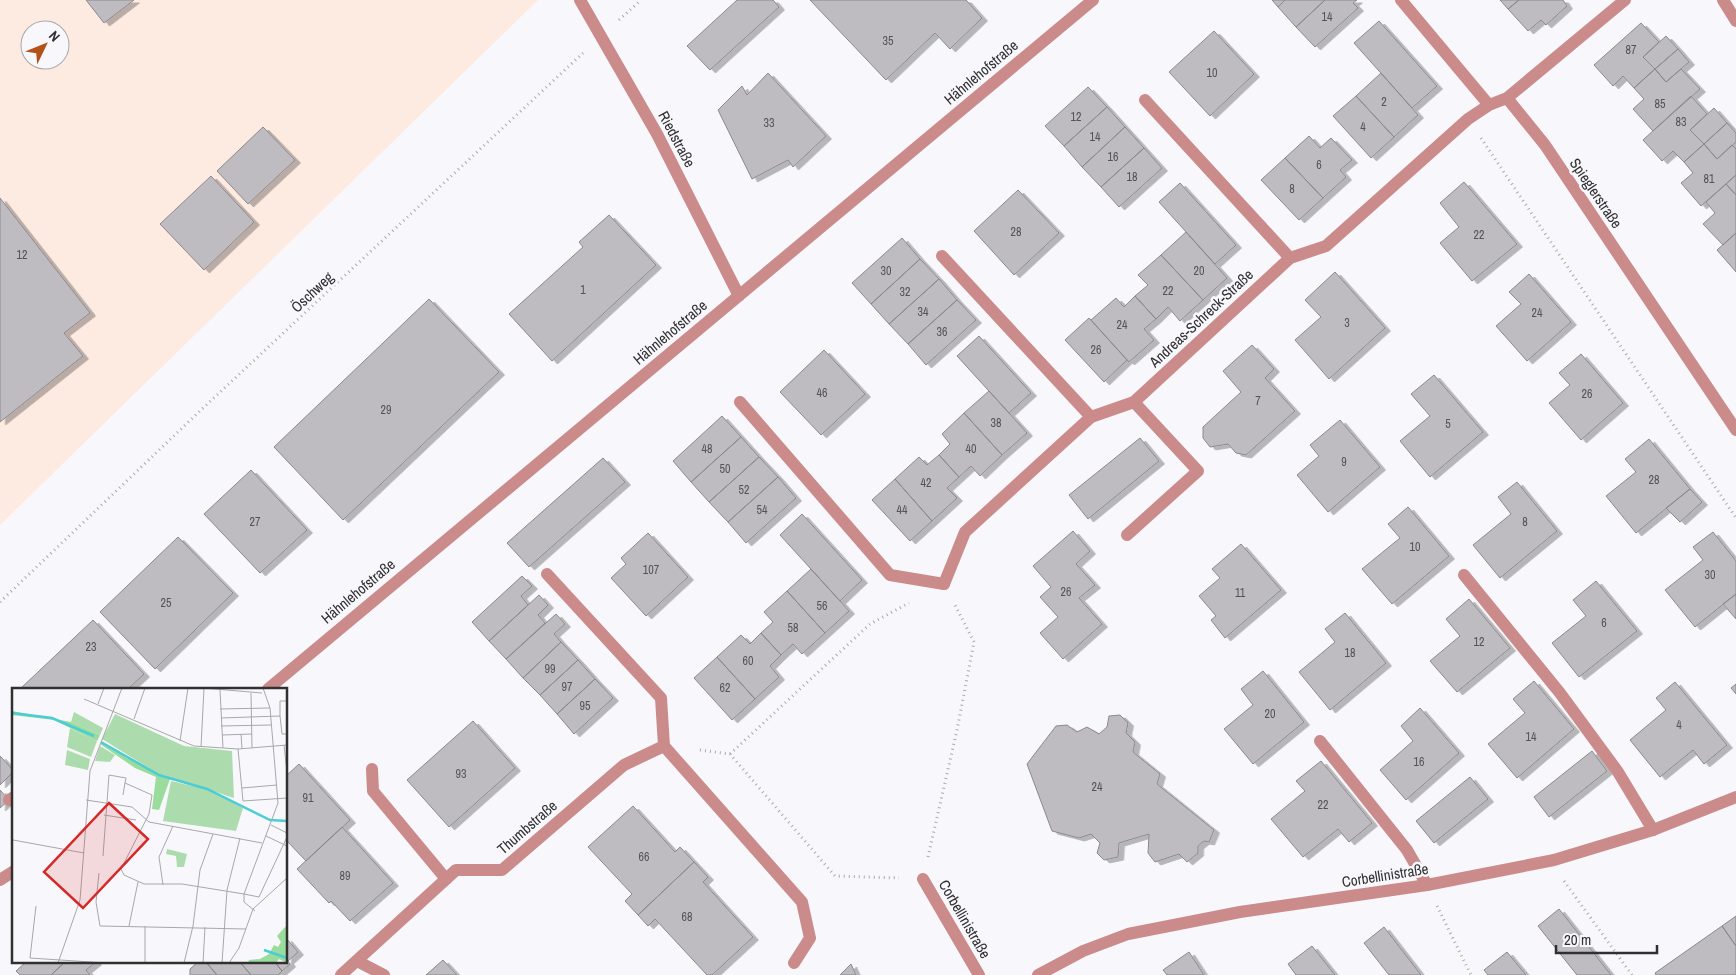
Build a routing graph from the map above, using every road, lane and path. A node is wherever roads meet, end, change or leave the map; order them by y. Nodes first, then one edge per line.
1 (580, 0) edge
2 (641, 0) edge
3 (1093, 0) edge
4 (1401, 0) edge
5 (1723, 0) edge
6 (1619, 2) edge
7 (1736, 20) edge
8 (601, 37) junction
9 (1506, 98) junction
10 (1145, 100) dead end
11 (1488, 105) junction
12 (1468, 119) junction
13 (942, 256) dead end
14 (1290, 258) junction
15 (739, 296) junction
16 (740, 402) dead end
17 (1134, 402) junction
18 (1091, 417) junction
19 (1736, 430) edge
20 (1736, 518) edge
21 (1127, 535) dead end
22 (547, 574) dead end
23 (1464, 575) dead end
24 (944, 584) junction
25 (0, 602) edge
26 (269, 688) edge
27 (1320, 741) dead end
28 (664, 746) junction
29 (730, 754) junction
30 (372, 769) dead end
31 (1736, 798) edge
32 (1652, 830) junction
33 (1554, 860) junction
34 (12, 872) edge
35 (446, 879) junction
36 (923, 879) junction
37 (0, 880) edge
38 (1427, 885) junction
39 (356, 961) junction
40 (794, 963) dead end
41 (341, 975) edge
42 (384, 975) edge
43 (979, 975) edge
44 (1038, 975) edge
45 (1471, 975) edge
46 (1632, 975) edge

1 - 8 street, Riedstraße
2 - 8 path, Öschweg
3 - 15 street, Hähnlehofstraße
4 - 11 street
5 - 7 street
6 - 9 street
8 - 15 street, Riedstraße
8 - 25 path, Öschweg
9 - 11 street, Andreas-Schreck-Straße
9 - 19 street, Spieglerstraße
10 - 14 street
11 - 12 street, Andreas-Schreck-Straße
12 - 14 street, Andreas-Schreck-Straße
12 - 20 path
13 - 18 street
14 - 17 street, Andreas-Schreck-Straße
15 - 26 street, Hähnlehofstraße
16 - 24 street
17 - 18 street, Andreas-Schreck-Straße
17 - 21 street
18 - 24 street, Andreas-Schreck-Straße
22 - 28 street
23 - 32 street
24 - 29 path
24 - 36 path
27 - 38 street
28 - 29 path
28 - 35 street, Thumbstraße
28 - 40 street
29 - 36 path
30 - 35 street
31 - 32 street, Corbellinistraße
32 - 33 street, Corbellinistraße
33 - 38 street, Corbellinistraße
33 - 46 path
34 - 37 street
35 - 39 street, Thumbstraße
36 - 43 street, Corbellinistraße
38 - 44 street, Corbellinistraße
38 - 45 path
39 - 41 street, Thumbstraße
39 - 42 street

